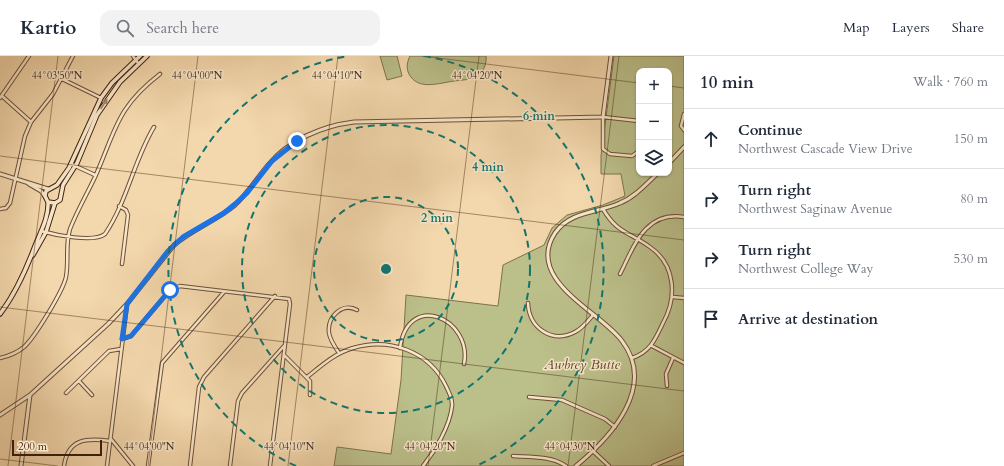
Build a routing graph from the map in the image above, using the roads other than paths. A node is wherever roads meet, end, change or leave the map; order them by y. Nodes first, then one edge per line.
1 (29, 56) edge
2 (73, 56) edge
3 (140, 56) edge
4 (147, 56) edge
5 (611, 56) edge
6 (136, 59) edge
7 (160, 74) dead end
8 (62, 79) junction
9 (1, 97) edge
10 (101, 98) junction
11 (684, 114) edge
12 (603, 117) junction
13 (636, 121) edge
14 (31, 122) junction
15 (154, 127) dead end
16 (684, 130) edge
17 (684, 147) edge
18 (636, 153) edge
19 (672, 160) edge
20 (73, 165) junction
21 (0, 174) edge
22 (96, 175) junction
23 (655, 176) edge
24 (15, 179) junction
25 (25, 182) junction
26 (54, 187) junction
27 (48, 189) junction
28 (62, 191) junction
29 (45, 196) junction
30 (48, 202) junction
31 (55, 203) junction
32 (119, 206) junction
33 (0, 209) edge
34 (603, 209) junction
35 (684, 217) edge
36 (41, 231) junction
37 (46, 232) junction
38 (68, 236) junction
39 (637, 239) junction
40 (32, 258) junction
41 (122, 264) dead end
42 (620, 274) dead end
43 (224, 292) junction
44 (275, 296) junction
45 (673, 297) junction
46 (684, 298) edge
47 (528, 303) dead end
48 (127, 304) junction
49 (357, 310) dead end
50 (0, 314) edge
51 (593, 315) junction
52 (122, 339) junction
53 (285, 346) junction
54 (652, 346) junction
55 (121, 348) junction
56 (400, 348) junction
57 (339, 354) junction
58 (284, 355) junction
59 (0, 358) edge
60 (632, 358) junction
61 (673, 358) junction
62 (684, 363) edge
63 (464, 364) dead end
64 (307, 377) junction
65 (79, 381) junction
66 (667, 386) dead end
67 (66, 393) dead end
68 (30, 395) junction
69 (92, 395) dead end
70 (310, 395) dead end
71 (529, 397) dead end
72 (0, 415) edge
73 (615, 426) junction
74 (110, 440) junction
75 (594, 452) junction
76 (684, 453) edge
77 (513, 456) dead end
78 (21, 466) edge
79 (64, 466) edge
80 (107, 466) edge
81 (133, 466) edge
82 (148, 466) edge
83 (190, 466) edge
84 (230, 466) edge
85 (270, 466) edge
86 (423, 466) edge
87 (566, 466) edge
88 (576, 466) edge
89 (609, 466) edge
90 (654, 466) edge

1 - 9 street
2 - 8 street
3 - 6 main road
4 - 6 main road
5 - 12 street
6 - 10 main road
20 -> 6 main road
7 - 22 street
8 - 10 street
8 - 14 street
9 - 14 street
10 - 20 main road
11 - 16 street
12 - 13 street
12 - 18 street
12 - 48 street
14 - 24 street
15 - 32 street
17 - 19 street
20 - 22 street
20 - 26 main road
20 - 28 main road
21 - 24 street
22 - 38 street
23 - 34 street
24 - 25 street
24 - 33 street
25 - 27 street
25 - 29 street
26 - 27 main road
26 - 28 main road
27 - 29 main road
28 - 31 main road
29 - 30 main road
30 - 31 main road
30 - 36 main road
31 - 37 main road
32 - 38 street
32 - 41 street
34 - 39 street
34 - 51 street
35 - 39 street
36 - 37 street
36 - 40 main road
37 - 38 street
37 - 40 main road
38 - 59 street
39 - 42 street
39 - 45 street
40 - 50 main road
43 - 44 street
43 - 52 street
43 - 82 street
44 - 53 street
44 - 83 street
45 - 46 street
45 - 54 street
47 - 51 street
48 - 52 street
48 - 68 street
49 - 57 street
51 - 60 street
52 - 55 street
53 - 58 street
53 - 84 street
54 - 60 street
54 - 61 street
55 - 65 street
55 - 74 street
56 - 57 street
56 - 63 street
56 - 86 street
57 - 64 street
58 - 64 street
58 - 85 street
60 - 73 street
61 - 62 street
61 - 66 street
64 - 70 street
65 - 67 street
65 - 69 street
68 - 72 street
68 - 78 street
71 - 73 street
73 - 75 street
74 - 79 street
74 - 80 street
74 - 81 street
75 - 88 street
75 - 89 street
76 - 90 street
77 - 87 street

